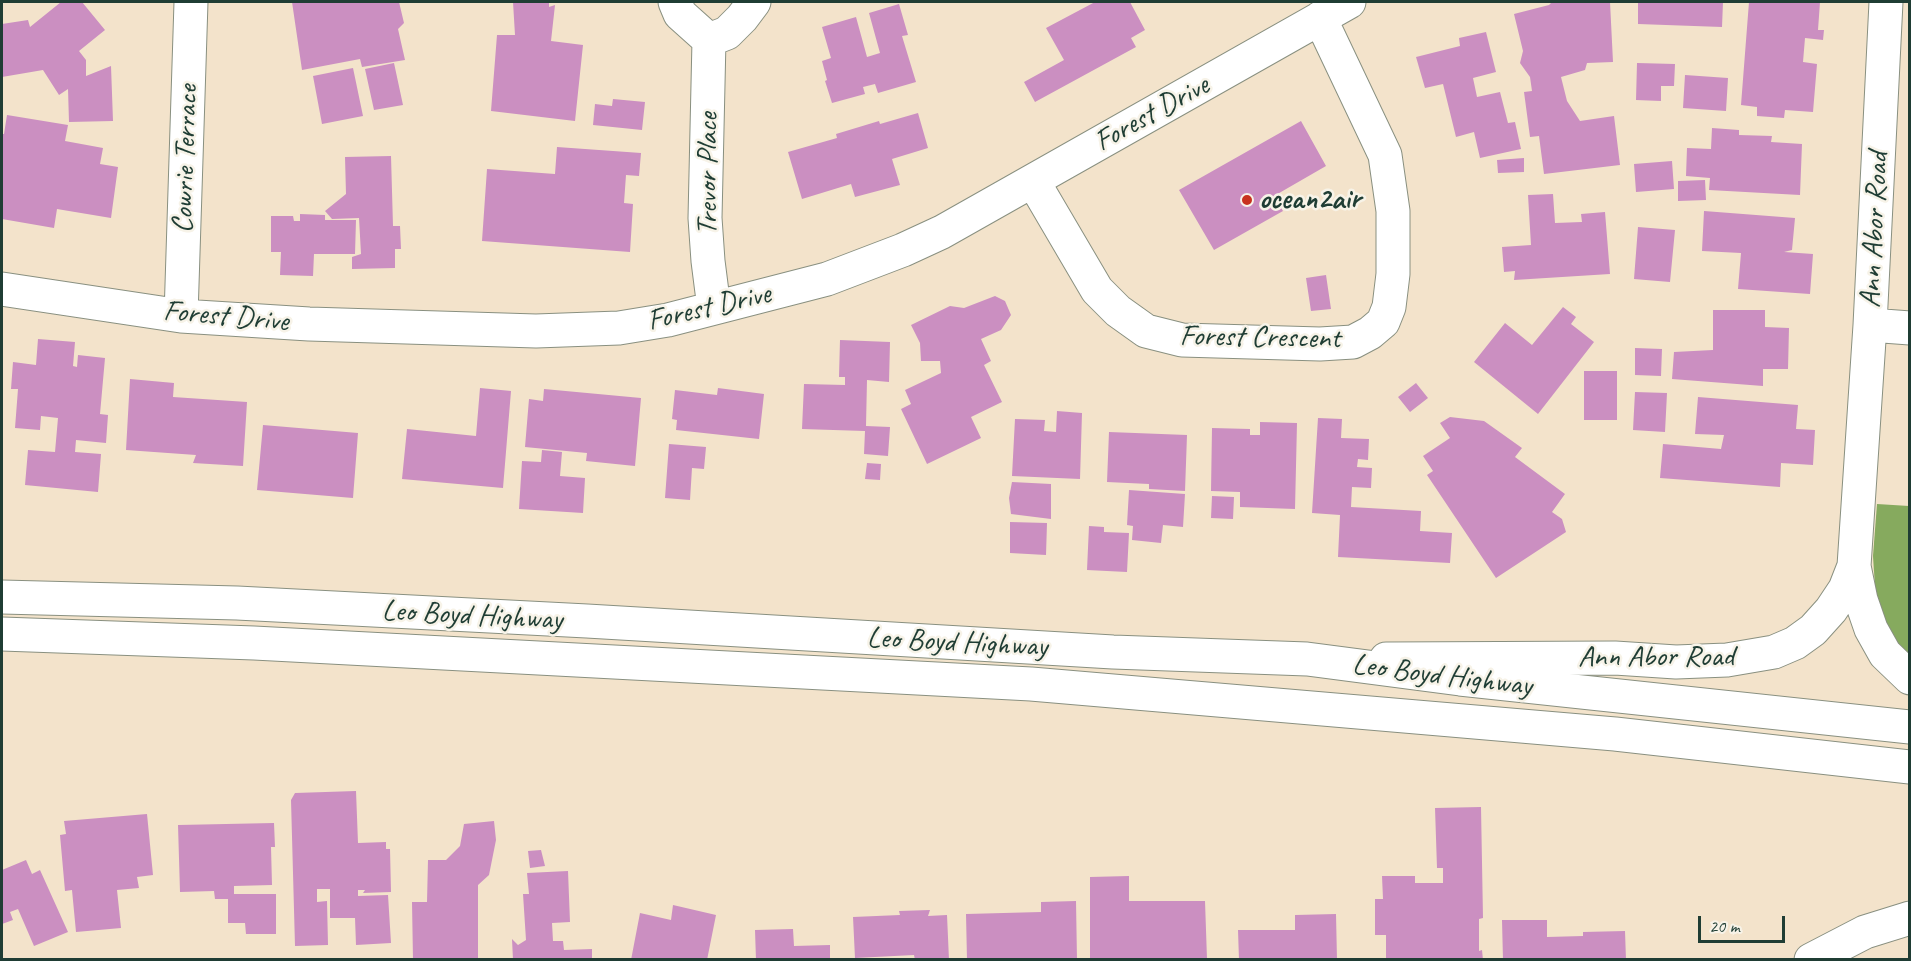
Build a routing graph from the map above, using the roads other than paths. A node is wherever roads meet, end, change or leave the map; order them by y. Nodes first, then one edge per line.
1 (191, 2) edge
2 (675, 2) edge
3 (754, 2) edge
4 (1348, 2) edge
5 (1886, 2) edge
6 (1320, 18) junction
7 (710, 40) junction
8 (1033, 181) junction
9 (2, 289) edge
10 (714, 308) junction
11 (181, 316) junction
12 (1870, 325) junction
13 (1910, 328) edge
14 (1854, 566) junction
15 (2, 597) edge
16 (2, 634) edge
17 (1306, 659) junction
18 (1910, 678) edge
19 (1910, 727) edge
20 (1910, 767) edge
21 (1910, 918) edge
22 (1811, 960) edge

1 - 11 main road, Cowrie Terrace
2 - 7 main road
3 - 7 main road
4 - 6 main road, Forest Drive
5 - 12 main road, Ann Abor Road
6 - 8 main road, Forest Drive
6 - 8 main road, Forest Crescent
7 - 10 main road, Trevor Place
8 - 10 main road, Forest Drive
9 - 11 main road, Forest Drive
10 - 11 main road, Forest Drive
12 - 13 main road
12 - 14 main road, Ann Abor Road
14 - 17 main road, Ann Abor Road
14 - 18 main road, Ann Abor Road
15 - 17 main road, Leo Boyd Highway
16 - 20 main road, Leo Boyd Highway
17 - 19 main road, Leo Boyd Highway
21 - 22 main road

